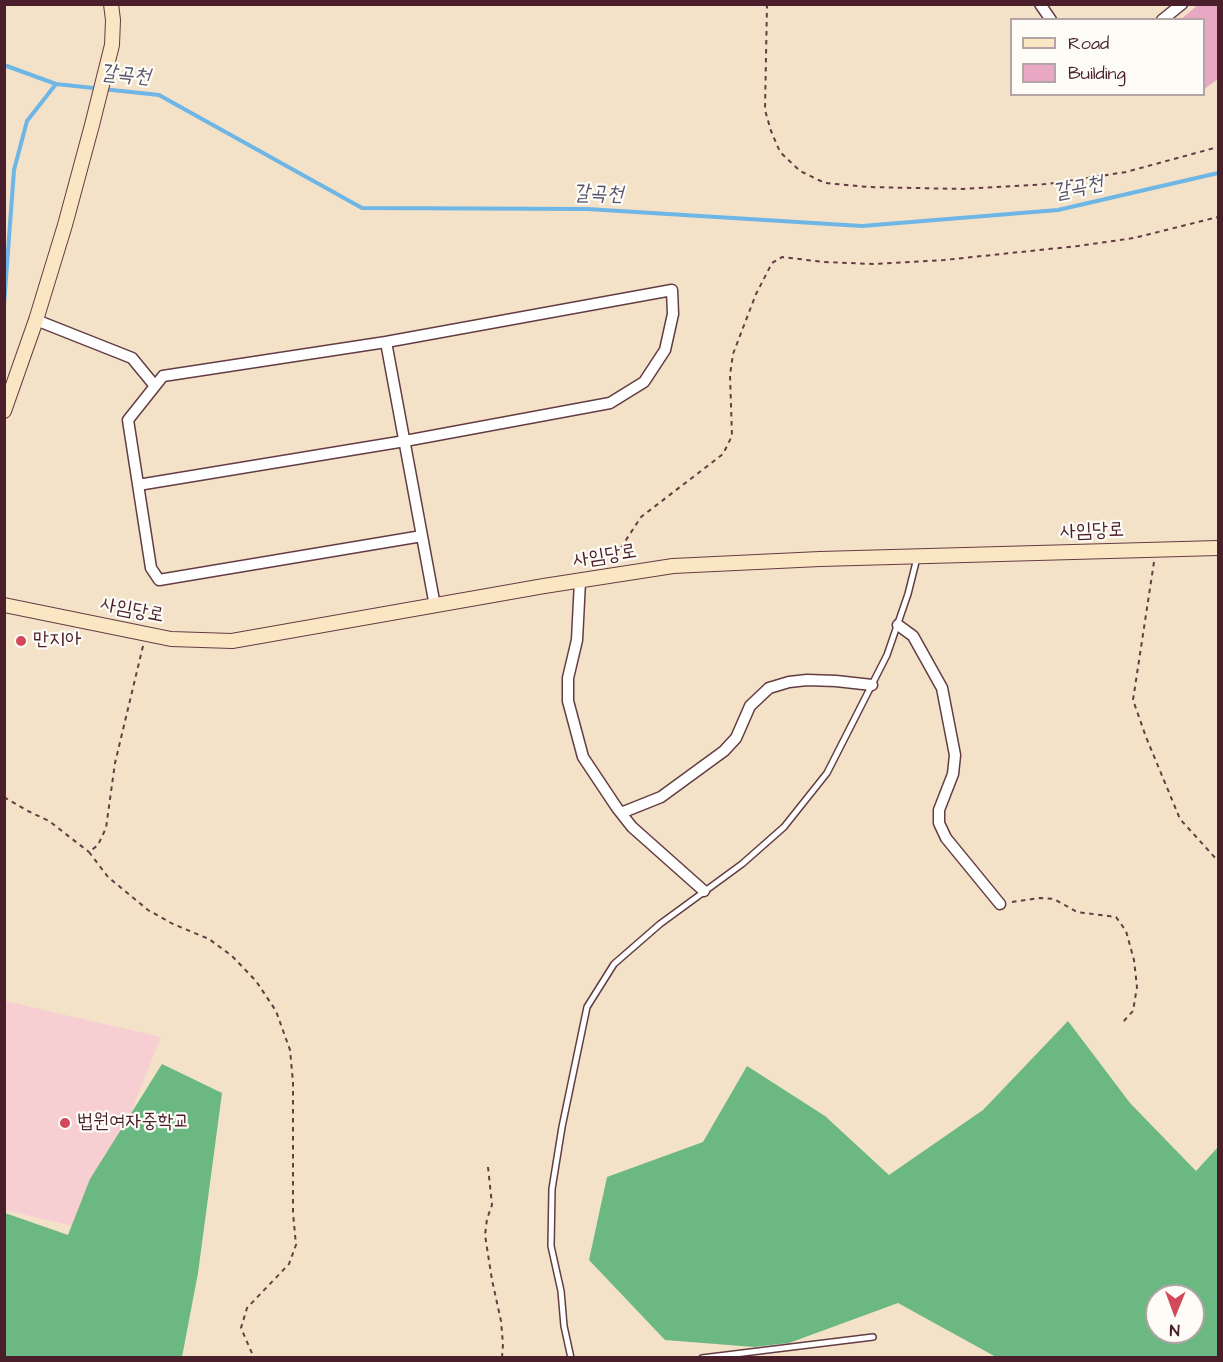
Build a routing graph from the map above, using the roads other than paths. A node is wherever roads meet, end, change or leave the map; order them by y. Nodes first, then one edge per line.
1 (111, 4) edge
2 (1040, 4) edge
3 (1182, 4) edge
4 (1050, 18) edge
5 (1164, 18) edge
6 (36, 320) junction
7 (387, 342) junction
8 (155, 386) junction
9 (4, 411) edge
10 (405, 441) junction
11 (138, 485) junction
12 (422, 536) junction
13 (1218, 548) edge
14 (917, 557) junction
15 (580, 581) junction
16 (4, 605) edge
17 (435, 606) junction
18 (898, 625) junction
19 (872, 686) junction
20 (621, 813) junction
21 (704, 891) junction
22 (1000, 904) road end
23 (873, 1337) dead end
24 (571, 1358) edge
25 (702, 1358) edge

1 - 6 main road
2 - 4 street
3 - 5 street
6 - 8 street
6 - 9 main road
7 - 8 street
7 - 10 street
7 - 10 street
8 - 11 street
10 - 11 street
10 - 12 street
11 - 12 street
12 - 17 street
13 - 14 main road, 사임당로
14 - 15 main road, 사임당로
14 - 18 lane
15 - 17 main road, 사임당로
15 - 20 street
16 - 17 main road, 사임당로
18 - 19 lane
18 - 22 street
19 - 20 street
19 - 21 lane
20 - 21 street
21 - 24 lane
23 - 25 lane

